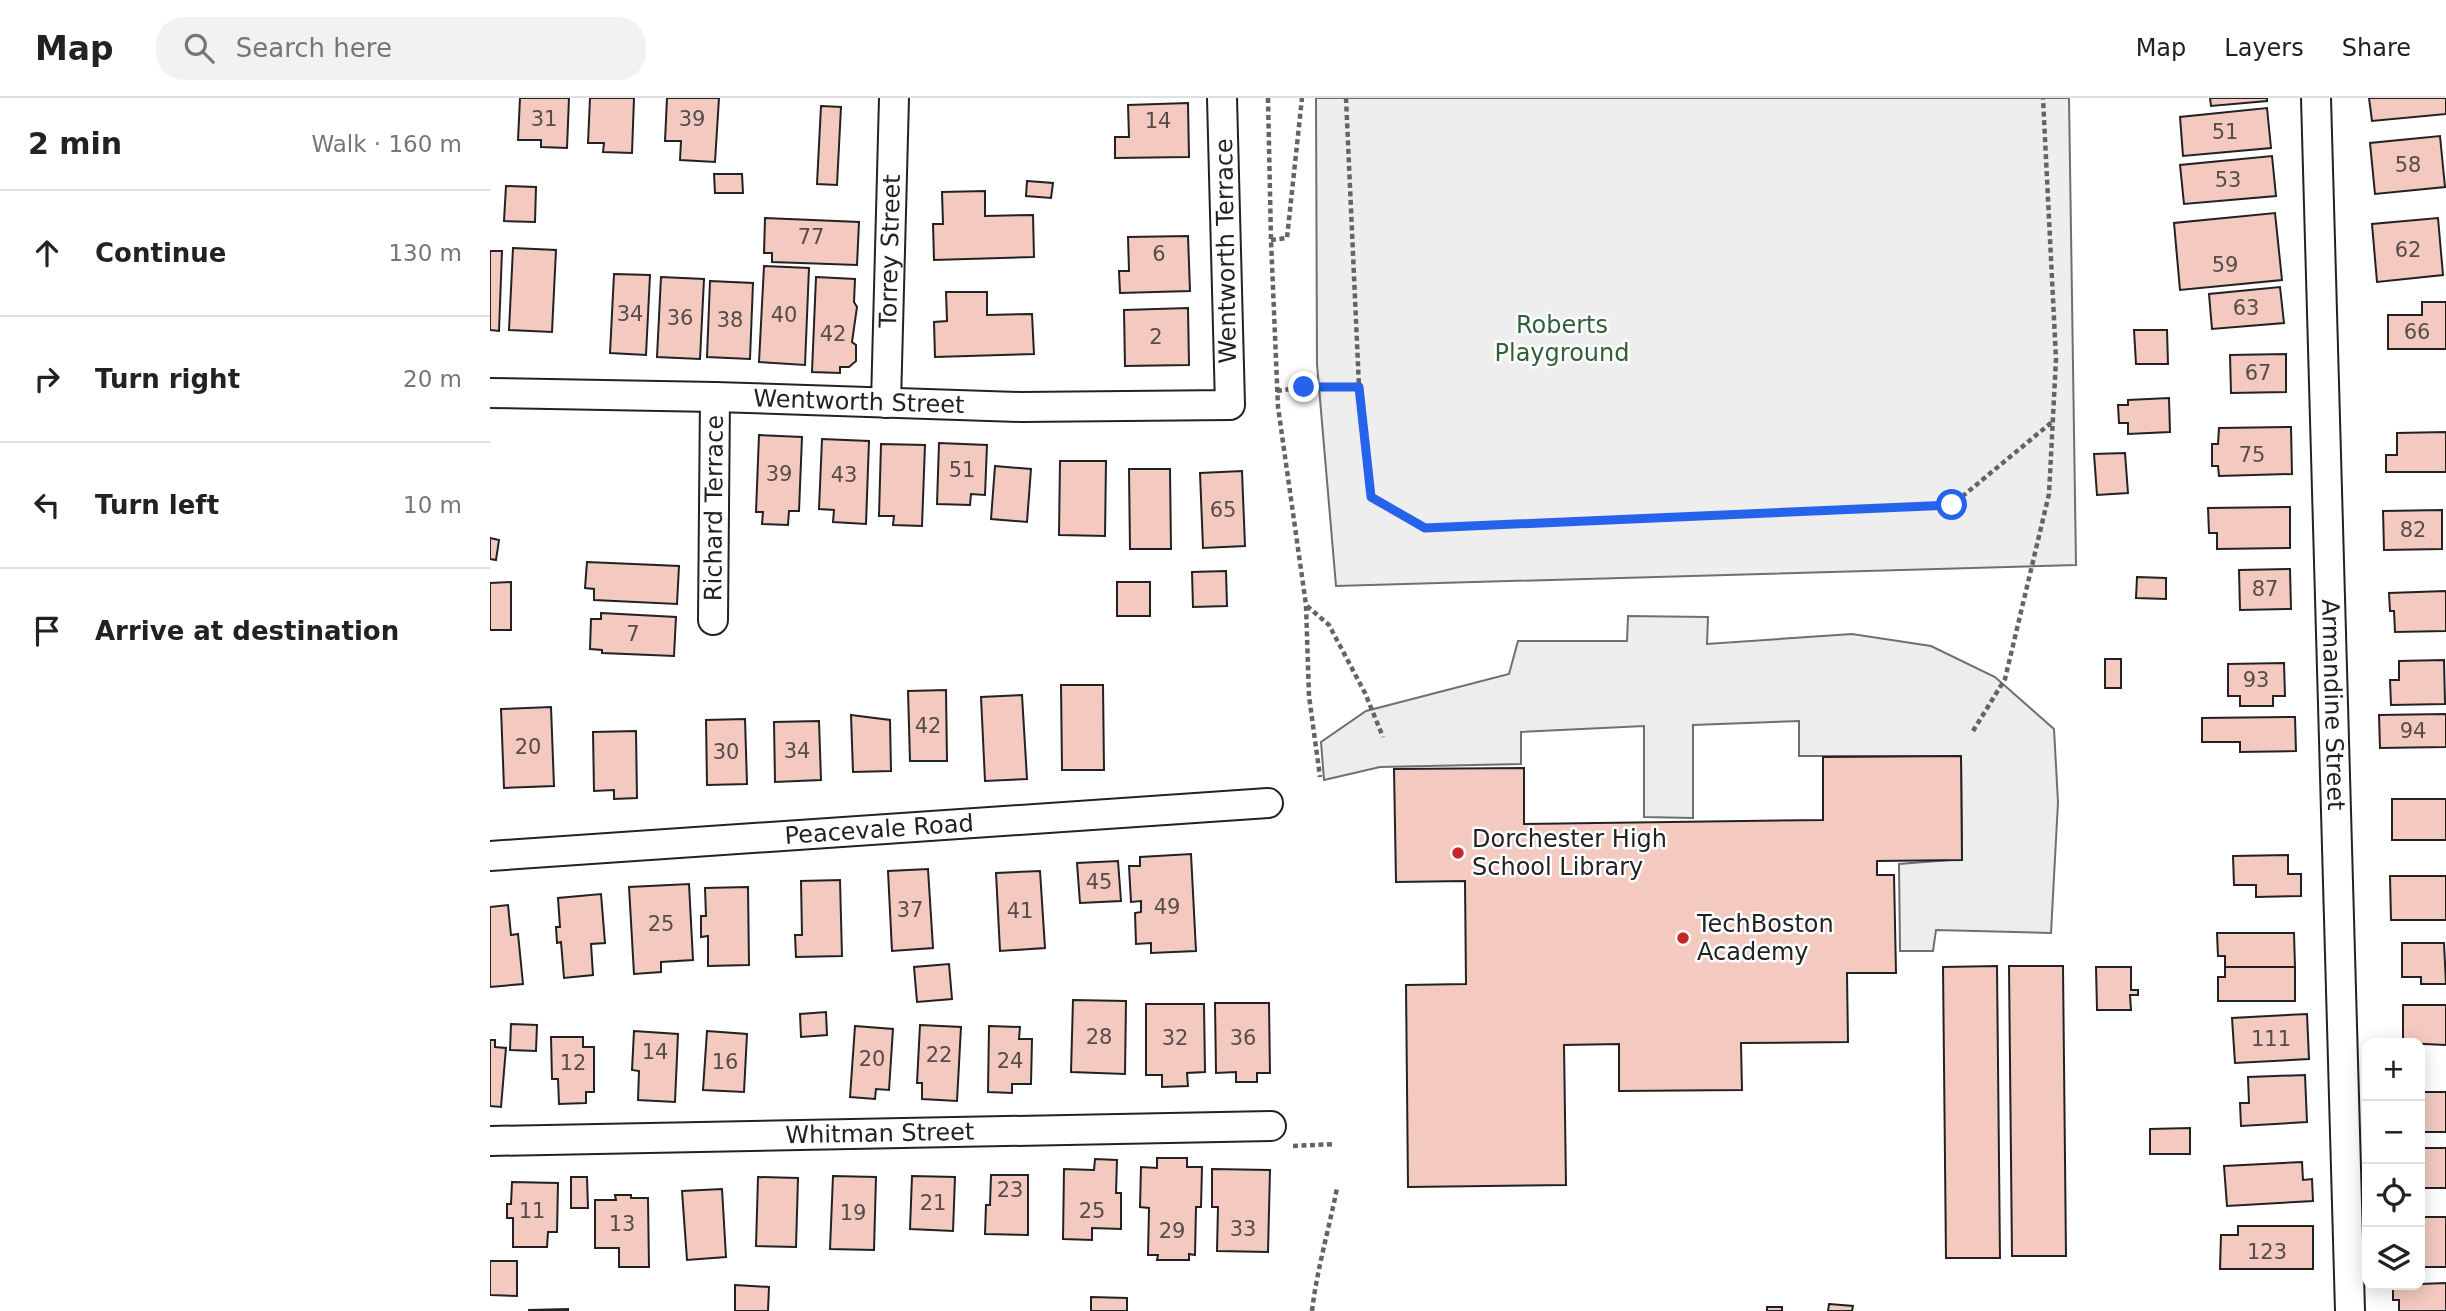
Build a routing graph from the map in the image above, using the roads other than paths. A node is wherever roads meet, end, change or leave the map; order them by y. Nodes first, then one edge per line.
1 (894, 98) edge
2 (1222, 98) edge
3 (2316, 98) edge
4 (490, 393) edge
5 (715, 397) junction
6 (886, 403) junction
7 (1230, 405) joint
8 (713, 620) dead end
9 (1268, 803) dead end
10 (490, 856) edge
11 (1271, 1126) dead end
12 (490, 1141) edge
13 (2350, 1311) edge

1 - 6 street, Torrey Street
2 - 7 street, Wentworth Terrace
3 - 13 street, Armandine Street
4 - 5 street, Wentworth Street
5 - 6 street, Wentworth Street
5 - 8 street, Richard Terrace
6 - 7 street, Wentworth Street
9 - 10 street, Peacevale Road
11 - 12 street, Whitman Street

